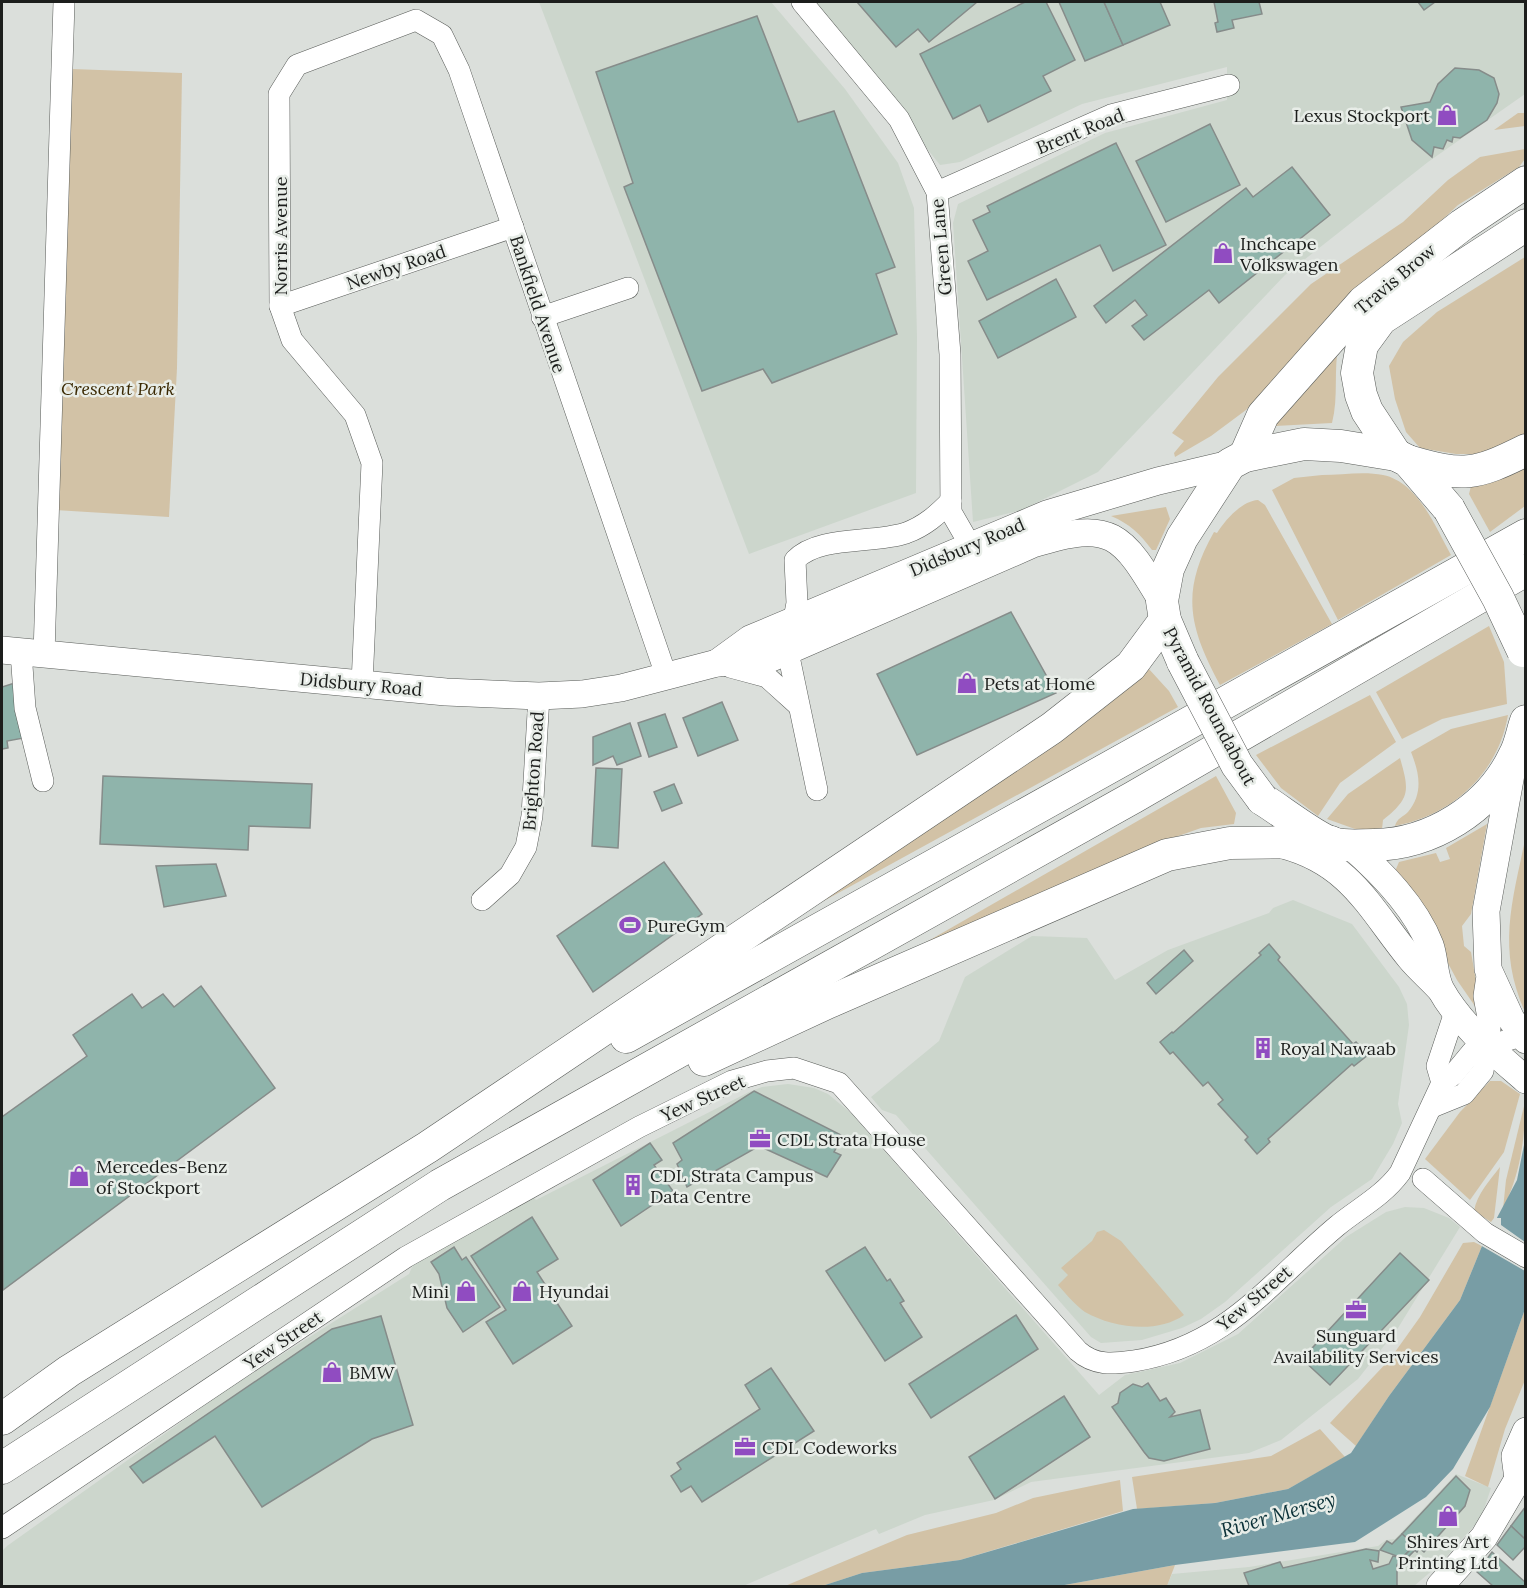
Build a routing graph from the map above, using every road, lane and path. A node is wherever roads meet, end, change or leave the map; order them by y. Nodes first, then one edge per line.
1 (64, 2) edge
2 (802, 2) edge
3 (342, 46) joint
4 (1229, 85) dead end
5 (1526, 182) edge
6 (937, 192) junction
7 (1526, 225) edge
8 (513, 228) junction
9 (628, 288) dead end
10 (280, 306) junction
11 (542, 317) junction
12 (1526, 450) edge
13 (1402, 458) junction
14 (1238, 460) junction
15 (951, 501) junction
16 (1526, 535) edge
17 (970, 545) junction
18 (1526, 570) edge
19 (1164, 611) junction
20 (794, 620) junction
21 (788, 652) junction
22 (22, 653) edge
23 (1524, 659) edge
24 (717, 663) junction
25 (667, 678) junction
26 (362, 684) junction
27 (538, 696) junction
28 (798, 705) junction
29 (1526, 721) edge
30 (1515, 756) junction
31 (42, 781) dead end
32 (817, 790) dead end
33 (1260, 843) junction
34 (1340, 844) junction
35 (482, 900) dead end
36 (1488, 969) junction
37 (1448, 999) junction
38 (1523, 1038) edge
39 (1486, 1059) junction
40 (1524, 1079) edge
41 (1442, 1083) junction
42 (1432, 1107) junction
43 (428, 1146) junction
44 (1423, 1179) dead end
45 (440, 1185) junction
46 (1526, 1257) edge
47 (2, 1419) edge
48 (1526, 1431) edge
49 (2, 1468) edge
50 (1522, 1475) edge
51 (2, 1528) edge
52 (1440, 1587) edge

1 - 22 street
2 - 6 street, Green Lane
3 - 8 street, Bankfield Avenue
3 - 10 street, Norris Avenue
4 - 6 street, Brent Road
5 - 14 highway, Travis Brow
6 - 15 street, Green Lane
7 - 13 highway, Travis Brow
8 - 10 street, Newby Road
8 - 11 street, Bankfield Avenue
9 - 11 street
10 - 26 street, Norris Avenue
11 - 25 street, Bankfield Avenue
12 - 13 highway
13 - 14 highway
13 - 23 highway, bridge
14 - 17 main road, Didsbury Road
14 - 19 highway, Pyramid Roundabout
15 - 17 street, Green Lane
15 - 20 street
16 - 43 highway
17 - 20 main road, Didsbury Road
18 - 45 highway
19 - 21 main road, Didsbury Road
19 - 34 highway, Pyramid Roundabout, bridge
19 - 43 highway
20 - 21 street
20 - 24 main road, Didsbury Road
21 - 24 main road, Didsbury Road
21 - 28 street
22 - 26 main road, Didsbury Road
22 - 31 street
24 - 25 main road, Didsbury Road
24 - 28 street
25 - 27 main road, Didsbury Road
26 - 27 main road, Didsbury Road
27 - 35 street, Brighton Road
28 - 32 street
29 - 30 highway
30 - 34 highway
30 - 36 main road
33 - 34 highway
33 - 37 main road
33 - 45 highway
34 - 37 main road
36 - 38 main road
36 - 39 street
37 - 39 main road
37 - 41 street, Yew Street
38 - 39 street, Yew Street
39 - 40 main road
39 - 41 street, Yew Street
39 - 42 street
41 - 42 street, Yew Street
42 - 51 street, Yew Street
43 - 47 highway
44 - 46 street
45 - 49 highway
48 - 50 main road
50 - 52 main road

